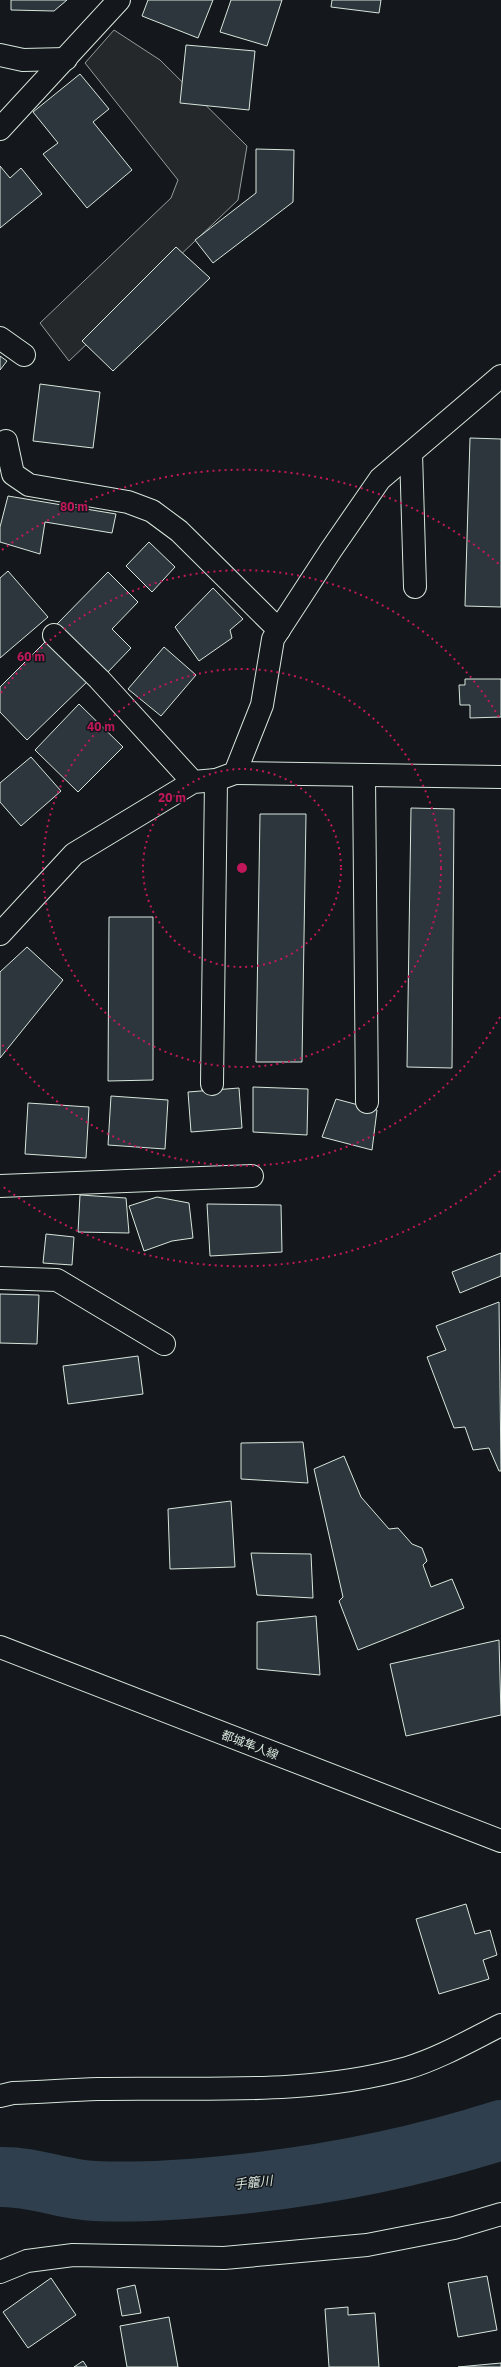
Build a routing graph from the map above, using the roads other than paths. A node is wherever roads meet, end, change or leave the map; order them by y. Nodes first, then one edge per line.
1 (119, 0) edge
2 (0, 55) edge
3 (66, 59) junction
4 (23, 60) junction
5 (0, 61) edge
6 (0, 129) edge
7 (0, 338) edge
8 (24, 355) dead end
9 (501, 376) edge
10 (6, 441) dead end
11 (411, 453) junction
12 (415, 587) dead end
13 (279, 630) junction
14 (54, 635) dead end
15 (364, 776) junction
16 (226, 777) junction
17 (501, 777) edge
18 (193, 782) junction
19 (0, 934) edge
20 (212, 1084) dead end
21 (368, 1102) dead end
22 (252, 1176) dead end
23 (0, 1186) edge
24 (0, 1278) edge
25 (164, 1344) dead end
26 (0, 1647) edge
27 (501, 1842) edge
28 (501, 2025) edge
29 (0, 2096) edge
30 (501, 2214) edge
31 (0, 2272) edge

1 - 3 street
2 - 4 street
3 - 4 street
3 - 6 street
4 - 5 street
7 - 8 street
9 - 11 street
10 - 13 street
11 - 12 street
11 - 13 street
13 - 16 street
14 - 18 street
15 - 16 street
15 - 17 street
15 - 21 street
16 - 18 street
16 - 20 street
18 - 19 street
22 - 23 street
24 - 25 street
26 - 27 street, 都城隼人線
28 - 29 street
30 - 31 street

